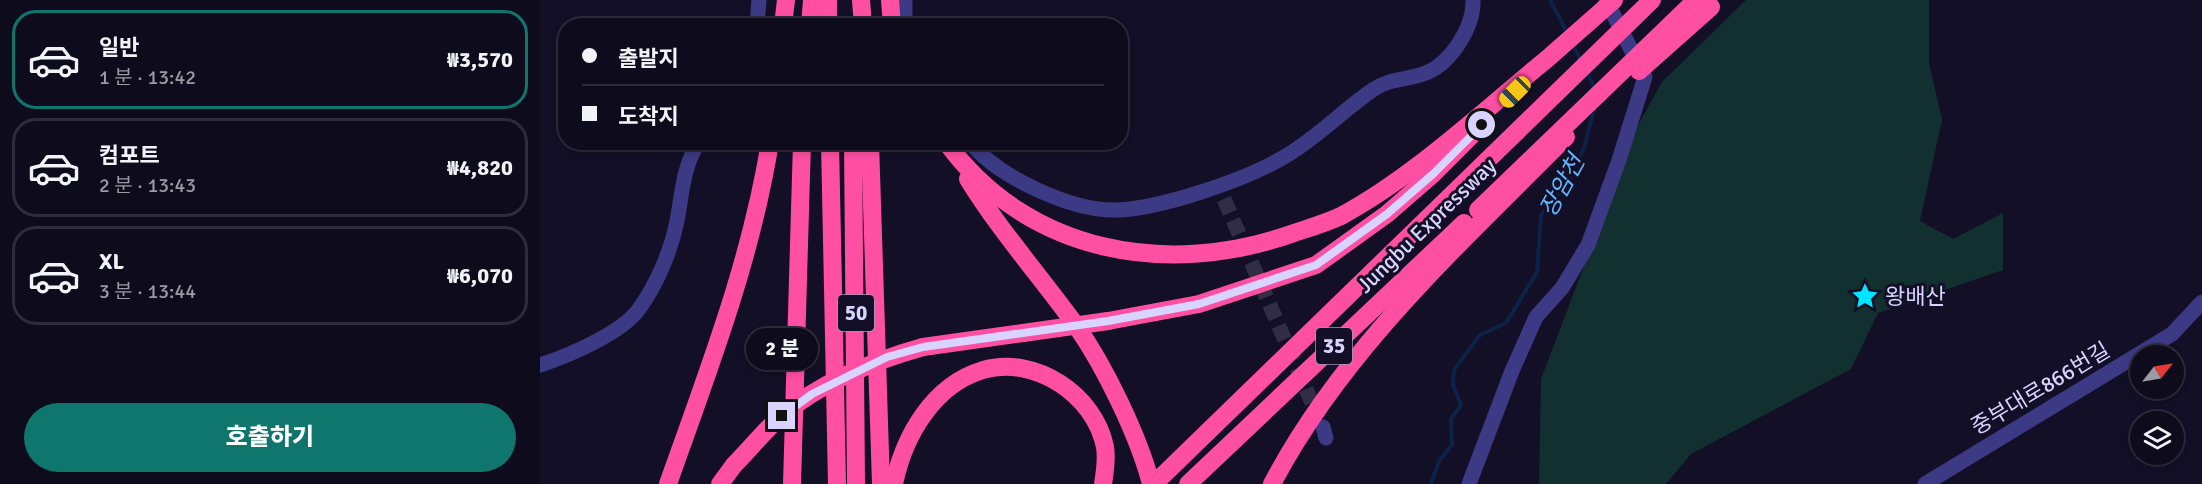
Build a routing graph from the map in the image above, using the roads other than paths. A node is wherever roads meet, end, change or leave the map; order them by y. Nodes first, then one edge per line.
1 (759, 0) edge
2 (786, 0) edge
3 (794, 0) edge
4 (812, 0) edge
5 (828, 0) edge
6 (852, 0) edge
7 (861, 0) edge
8 (890, 0) edge
9 (905, 0) edge
10 (1473, 0) edge
11 (1606, 0) edge
12 (1614, 0) edge
13 (1652, 0) edge
14 (1708, 2) edge
15 (758, 18) edge
16 (784, 18) edge
17 (794, 18) edge
18 (811, 18) edge
19 (828, 18) edge
20 (852, 18) edge
21 (862, 18) edge
22 (891, 18) edge
23 (905, 18) edge
24 (1547, 59) junction
25 (693, 150) edge
26 (769, 150) edge
27 (793, 150) edge
28 (802, 150) edge
29 (830, 150) edge
30 (854, 150) edge
31 (870, 150) edge
32 (950, 150) edge
33 (952, 150) edge
34 (979, 150) edge
35 (2202, 302) edge
36 (540, 365) edge
37 (1189, 483) edge
38 (668, 484) edge
39 (720, 484) edge
40 (785, 484) edge
41 (792, 484) edge
42 (837, 484) edge
43 (856, 484) edge
44 (881, 484) edge
45 (894, 484) edge
46 (1103, 484) edge
47 (1153, 484) edge
48 (1272, 484) edge
49 (1469, 484) edge
50 (1925, 484) edge

1 - 15 street
2 - 16 highway
3 - 17 highway
4 - 18 highway
5 - 19 highway
6 - 20 highway
7 - 21 highway
8 - 22 highway
9 - 23 street
10 - 34 street
11 - 49 street
12 - 24 highway, bridge
13 - 47 highway, Jungbu Expressway / 35, bridge
14 - 37 highway, Jungbu Expressway / 35, bridge
14 - 48 highway, bridge
24 - 33 highway
24 - 39 highway, bridge
25 - 36 street
26 - 38 highway
27 - 40 highway
28 - 41 highway
29 - 42 highway, 50
30 - 43 highway, 50
31 - 44 highway
32 - 47 highway
35 - 50 street, 중부대로866번길
45 - 46 highway

